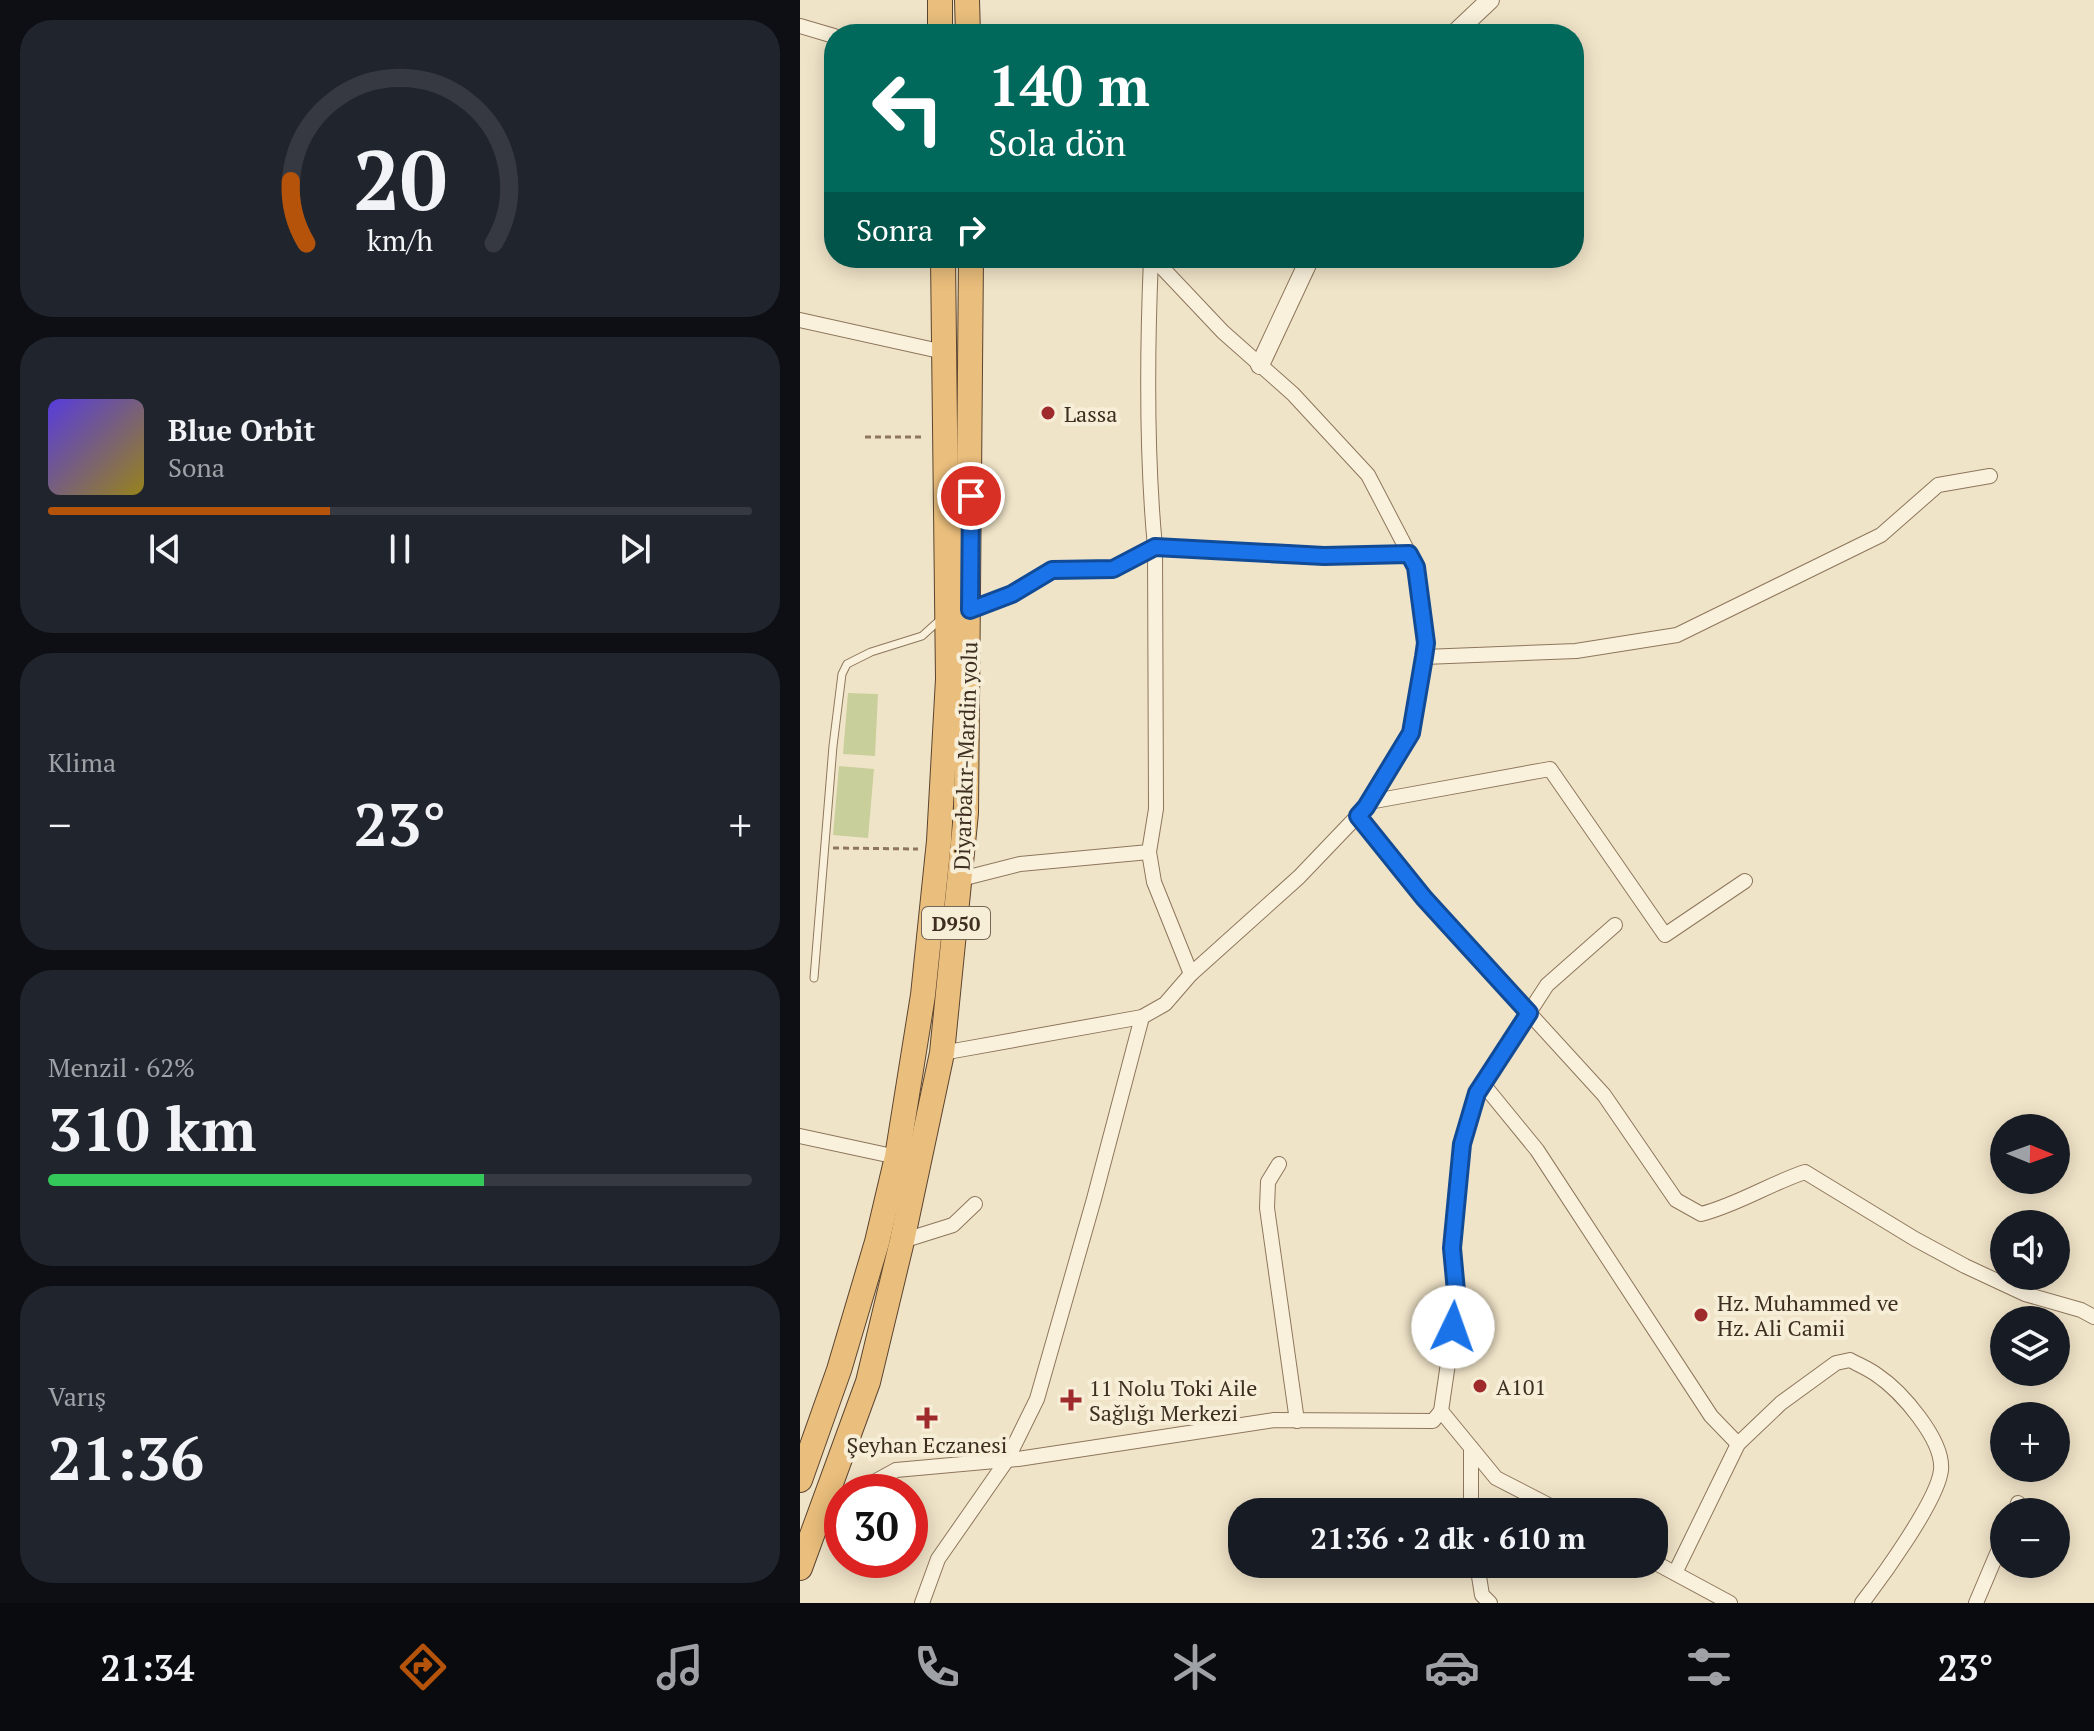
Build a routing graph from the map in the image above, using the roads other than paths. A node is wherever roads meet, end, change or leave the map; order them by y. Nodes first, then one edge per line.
1 (940, 0) edge
2 (967, 0) edge
3 (1490, 0) edge
4 (940, 24) edge
5 (968, 24) edge
6 (1465, 24) edge
7 (800, 26) edge
8 (824, 33) edge
9 (943, 268) edge
10 (971, 268) edge
11 (1152, 268) edge
12 (1162, 268) edge
13 (1305, 268) edge
14 (800, 320) edge
15 (944, 352) junction
16 (1260, 365) junction
17 (1990, 476) dead end
18 (1155, 547) junction
19 (1409, 554) junction
20 (958, 612) junction
21 (1424, 657) junction
22 (1369, 802) junction
23 (1358, 816) junction
24 (1149, 852) junction
25 (961, 879) junction
26 (1745, 881) dead end
27 (1615, 925) dead end
28 (1191, 974) junction
29 (814, 978) dead end
30 (1529, 1013) junction
31 (1142, 1017) junction
32 (942, 1053) junction
33 (1483, 1084) junction
34 (800, 1136) edge
35 (897, 1157) junction
36 (1279, 1164) dead end
37 (975, 1204) dead end
38 (902, 1241) junction
39 (2094, 1317) edge
40 (1441, 1411) junction
41 (1297, 1421) junction
42 (1738, 1444) junction
43 (1471, 1448) junction
44 (1007, 1460) junction
45 (889, 1474) edge
46 (800, 1480) edge
47 (1470, 1498) edge
48 (1535, 1498) edge
49 (824, 1522) edge
50 (815, 1531) junction
51 (800, 1568) edge
52 (1668, 1569) edge
53 (1990, 1570) edge
54 (1675, 1573) junction
55 (1479, 1578) edge
56 (922, 1603) edge
57 (1490, 1603) edge
58 (1730, 1603) edge
59 (1862, 1603) edge
60 (1976, 1603) edge

1 - 4 highway
2 - 5 highway
3 - 6 street
7 - 8 street
9 - 15 highway, Diyarbakır-Mardin yolu / D950
10 - 20 highway, Diyarbakır-Mardin yolu / D950
11 - 18 street
12 - 16 street
13 - 16 street
14 - 15 street
15 - 20 highway, Diyarbakır-Mardin yolu / D950
16 - 19 street
17 - 21 street
18 - 19 street
18 - 20 street
18 - 24 street
19 - 21 street
20 - 25 highway, Diyarbakır-Mardin yolu / D950
20 - 29 lane
20 - 35 highway, Diyarbakır-Mardin yolu / D950
21 - 22 street
22 - 23 street
22 - 26 street
23 - 28 street
23 - 30 street
24 - 25 street
24 - 28 street
25 - 32 highway, Diyarbakır-Mardin yolu / D950
27 - 30 street
28 - 31 street
30 - 33 street
30 - 39 street
31 - 32 street
31 - 44 street
32 - 38 highway, Diyarbakır-Mardin yolu / D950
33 - 40 street
33 - 42 street
34 - 35 street
35 - 46 highway, Diyarbakır-Mardin yolu / D950
36 - 41 street
37 - 38 street
38 - 50 highway, Diyarbakır-Mardin yolu / D950
40 - 41 street
40 - 43 street
41 - 44 street
42 - 54 street
42 - 59 street
43 - 47 street
43 - 48 street
44 - 45 street
44 - 56 street
49 - 50 street
50 - 51 highway, Diyarbakır-Mardin yolu / D950
52 - 54 street
53 - 60 street
54 - 58 street
55 - 57 street

